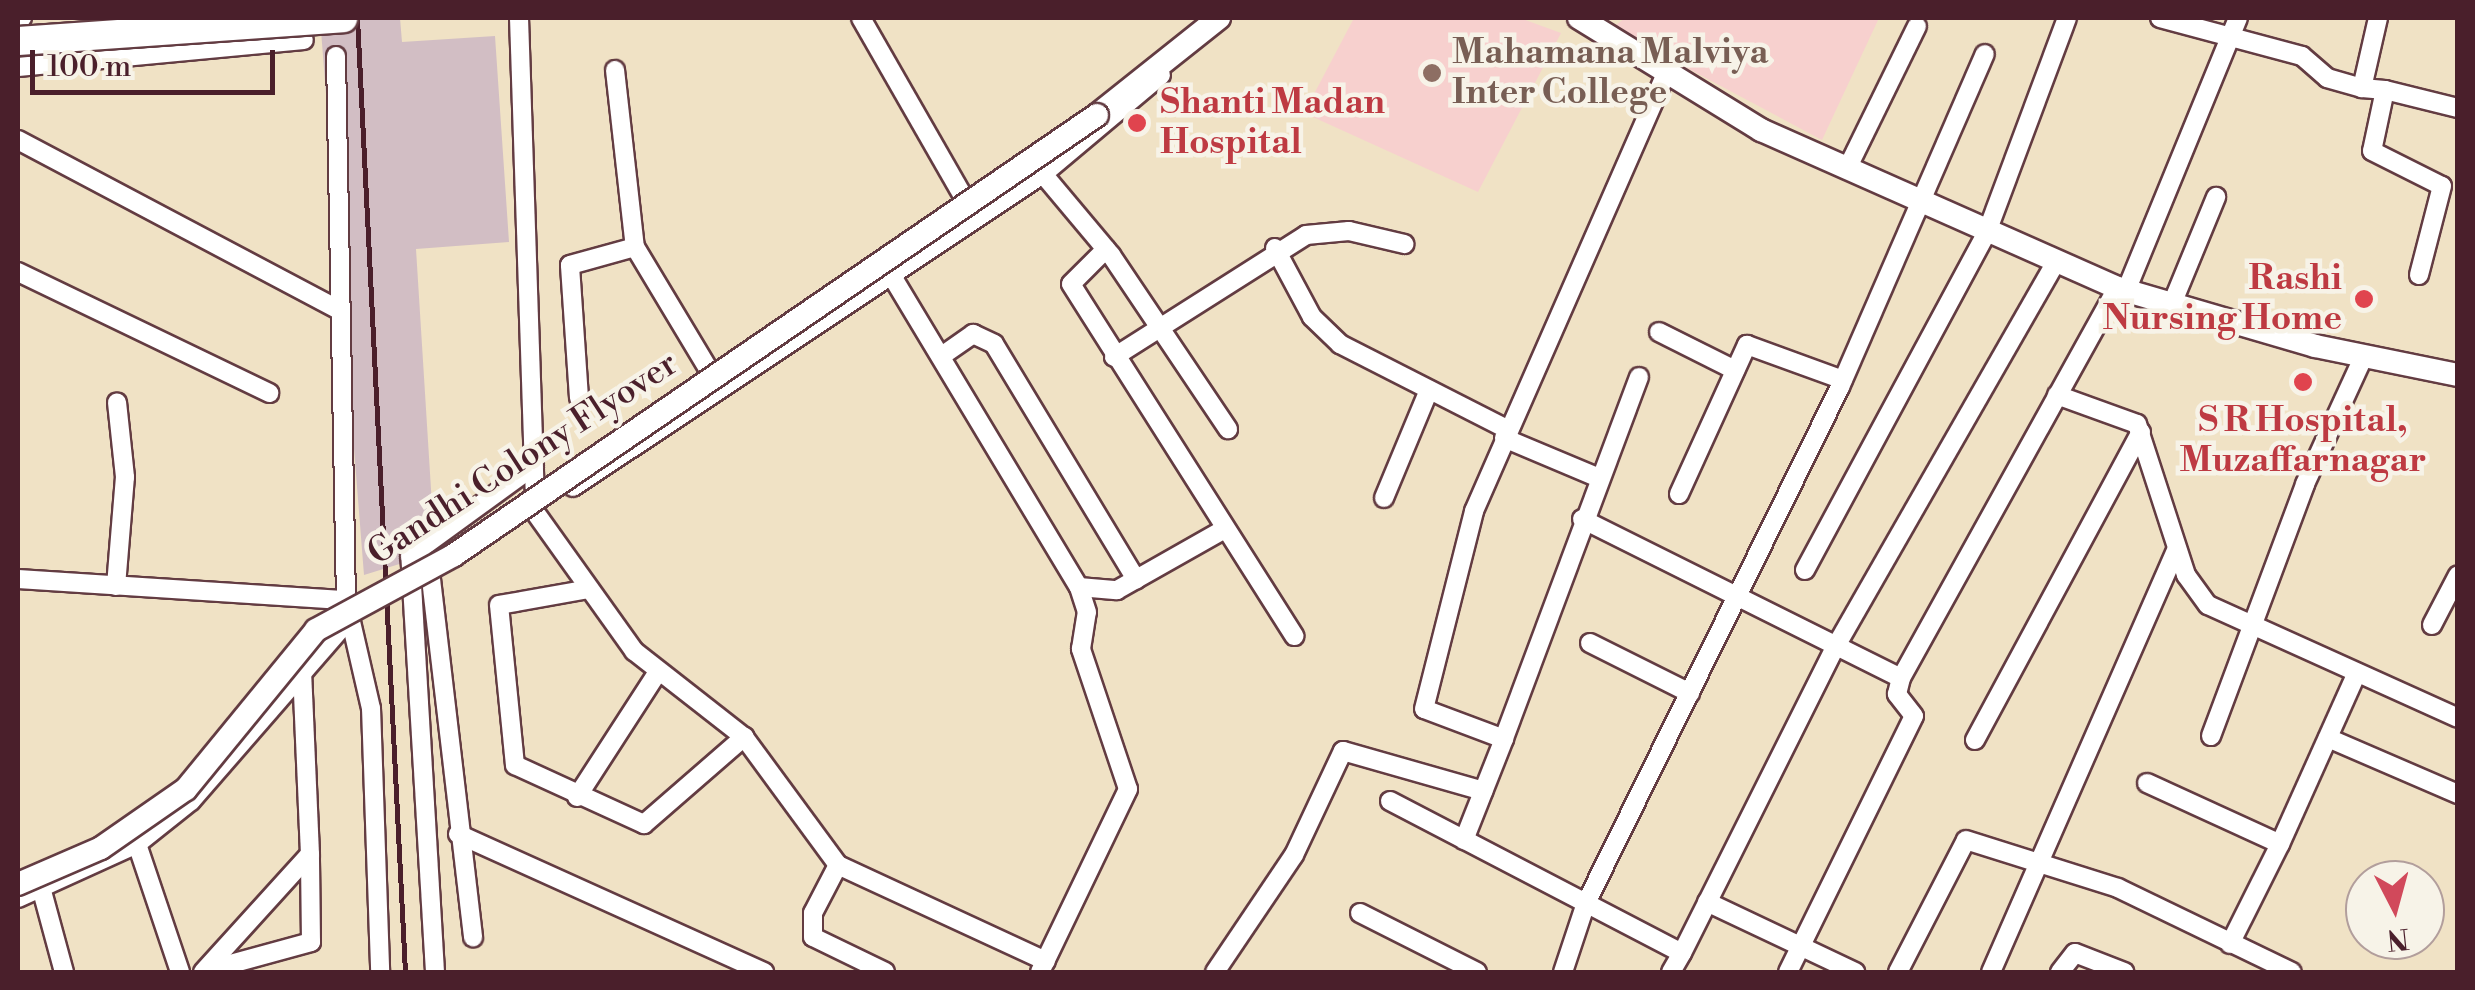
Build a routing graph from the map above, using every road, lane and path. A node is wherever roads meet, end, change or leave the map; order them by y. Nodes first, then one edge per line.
1 (235, 18) edge
2 (344, 18) edge
3 (519, 18) edge
4 (861, 18) edge
5 (1218, 18) edge
6 (2067, 18) edge
7 (2160, 18) edge
8 (2238, 18) edge
9 (2378, 18) edge
10 (1591, 21) edge
11 (1917, 26) dead end
12 (2232, 37) junction
13 (304, 40) dead end
14 (18, 41) edge
15 (234, 46) junction
16 (1184, 54) junction
17 (1985, 54) dead end
18 (336, 56) dead end
19 (18, 67) edge
20 (616, 70) dead end
21 (1665, 75) junction
22 (2362, 88) junction
23 (2385, 90) junction
24 (2458, 108) edge
25 (18, 140) edge
26 (1847, 169) junction
27 (1044, 174) junction
28 (2216, 197) dead end
29 (1923, 204) junction
30 (974, 215) junction
31 (1987, 232) junction
32 (1404, 244) dead end
33 (635, 248) junction
34 (1106, 248) junction
35 (1275, 248) junction
36 (2055, 263) junction
37 (24, 271) edge
38 (890, 273) junction
39 (2420, 275) dead end
40 (2122, 289) junction
41 (2172, 304) junction
42 (341, 311) junction
43 (1156, 324) junction
44 (1659, 332) dead end
45 (943, 354) junction
46 (2364, 356) junction
47 (1114, 357) junction
48 (1735, 370) junction
49 (2458, 374) edge
50 (1639, 377) dead end
51 (1843, 380) junction
52 (721, 389) junction
53 (1429, 390) junction
54 (269, 393) dead end
55 (2057, 395) junction
56 (579, 398) dead end
57 (118, 402) dead end
58 (1228, 429) dead end
59 (2141, 432) junction
60 (1506, 433) junction
61 (534, 466) junction
62 (1597, 478) junction
63 (1679, 494) dead end
64 (1384, 498) dead end
65 (535, 512) junction
66 (1582, 520) junction
67 (1225, 528) junction
68 (430, 536) junction
69 (2177, 549) junction
70 (1805, 570) dead end
71 (2458, 575) edge
72 (18, 579) edge
73 (1136, 579) junction
74 (428, 582) junction
75 (116, 586) junction
76 (1080, 586) junction
77 (590, 588) junction
78 (1740, 598) junction
79 (348, 610) junction
80 (2432, 624) dead end
81 (2254, 627) junction
82 (1294, 636) dead end
83 (1590, 643) dead end
84 (1836, 646) junction
85 (658, 672) junction
86 (302, 674) junction
87 (2356, 675) junction
88 (1901, 678) junction
89 (1690, 693) junction
90 (2458, 718) edge
91 (2212, 736) dead end
92 (744, 737) junction
93 (2328, 738) junction
94 (1504, 739) junction
95 (1975, 740) dead end
96 (2147, 783) dead end
97 (1484, 791) junction
98 (2458, 794) edge
99 (577, 797) junction
100 (1390, 802) dead end
101 (458, 834) junction
102 (1464, 840) junction
103 (137, 844) junction
104 (2280, 844) junction
105 (310, 854) junction
106 (2042, 861) junction
107 (838, 865) junction
108 (18, 884) edge
109 (42, 891) junction
110 (18, 898) edge
111 (1707, 902) junction
112 (1586, 903) junction
113 (1360, 913) dead end
114 (474, 937) dead end
115 (2230, 944) junction
116 (1800, 947) junction
117 (1682, 953) junction
118 (2258, 965) edge
119 (1043, 967) edge
120 (64, 972) edge
121 (180, 972) edge
122 (204, 972) edge
123 (380, 972) edge
124 (435, 972) edge
125 (764, 972) edge
126 (885, 972) edge
127 (1215, 972) edge
128 (1477, 972) edge
129 (1562, 972) edge
130 (1671, 972) edge
131 (1788, 972) edge
132 (1855, 972) edge
133 (1898, 972) edge
134 (1991, 972) edge
135 (2060, 972) edge
136 (2124, 972) edge
137 (2292, 972) edge

1 - 15 street
2 - 14 main road, bridge
3 - 61 street
4 - 30 street
5 - 16 street, Gandhi Colony Flyover
6 - 31 street
7 - 12 street
8 - 12 street
9 - 22 street
10 - 21 street
11 - 26 street
12 - 22 street
12 - 40 street
13 - 15 street
15 - 19 street
16 - 27 street
16 - 108 street, Gandhi Colony Flyover, bridge
17 - 29 street
18 - 42 street
20 - 33 street
21 - 26 street
21 - 60 street
22 - 23 street
23 - 24 street
23 - 39 street
25 - 42 street
26 - 29 street
27 - 30 street
27 - 34 street
28 - 41 street
29 - 31 street
29 - 51 street
30 - 38 street
31 - 36 street
31 - 70 street
32 - 35 street
33 - 52 street
33 - 56 street
34 - 43 street
34 - 47 street
35 - 43 street
35 - 53 street
36 - 40 street
36 - 84 street
37 - 54 street
38 - 45 street
38 - 52 street
40 - 41 street
40 - 55 street
41 - 46 street
42 - 79 street
43 - 47 street
43 - 58 street
44 - 48 street
45 - 73 street
45 - 76 street
46 - 49 street
46 - 81 street
47 - 67 street
48 - 51 street
48 - 63 street
50 - 62 street
51 - 78 street
52 - 65 street
53 - 60 street
53 - 64 street
55 - 59 street
55 - 88 street
57 - 75 street
59 - 69 street
59 - 95 street
60 - 62 street
60 - 94 street
61 - 65 street
61 - 68 street
62 - 66 street
65 - 74 street
65 - 77 street
66 - 78 street
66 - 94 street
67 - 73 street
67 - 82 street
68 - 74 street
68 - 124 street
69 - 81 street
69 - 106 street
71 - 80 street
72 - 75 street
73 - 76 street
74 - 101 street
75 - 79 street
76 - 119 street
77 - 85 street
77 - 99 street
78 - 84 street
78 - 89 street
79 - 86 street
79 - 123 street
81 - 87 street
81 - 91 street
83 - 89 street
84 - 88 street
84 - 111 street
85 - 92 street
85 - 99 street
86 - 103 street
86 - 105 street
87 - 90 street
87 - 93 street
88 - 116 street
89 - 112 street
92 - 99 street
92 - 107 street
93 - 98 street
93 - 104 street
94 - 97 street
96 - 104 street
97 - 102 street
97 - 127 street
100 - 102 street
101 - 114 street
101 - 125 street
102 - 112 street
103 - 109 street
103 - 121 street
104 - 115 street
105 - 122 street
105 - 122 street
106 - 115 street
106 - 133 street
106 - 134 street
107 - 119 street
107 - 126 street
109 - 110 street
109 - 120 street
111 - 116 street
111 - 117 street
112 - 117 street
112 - 129 street
113 - 128 street
115 - 118 street
116 - 131 street
116 - 132 street
117 - 130 street
118 - 137 street
135 - 136 street

